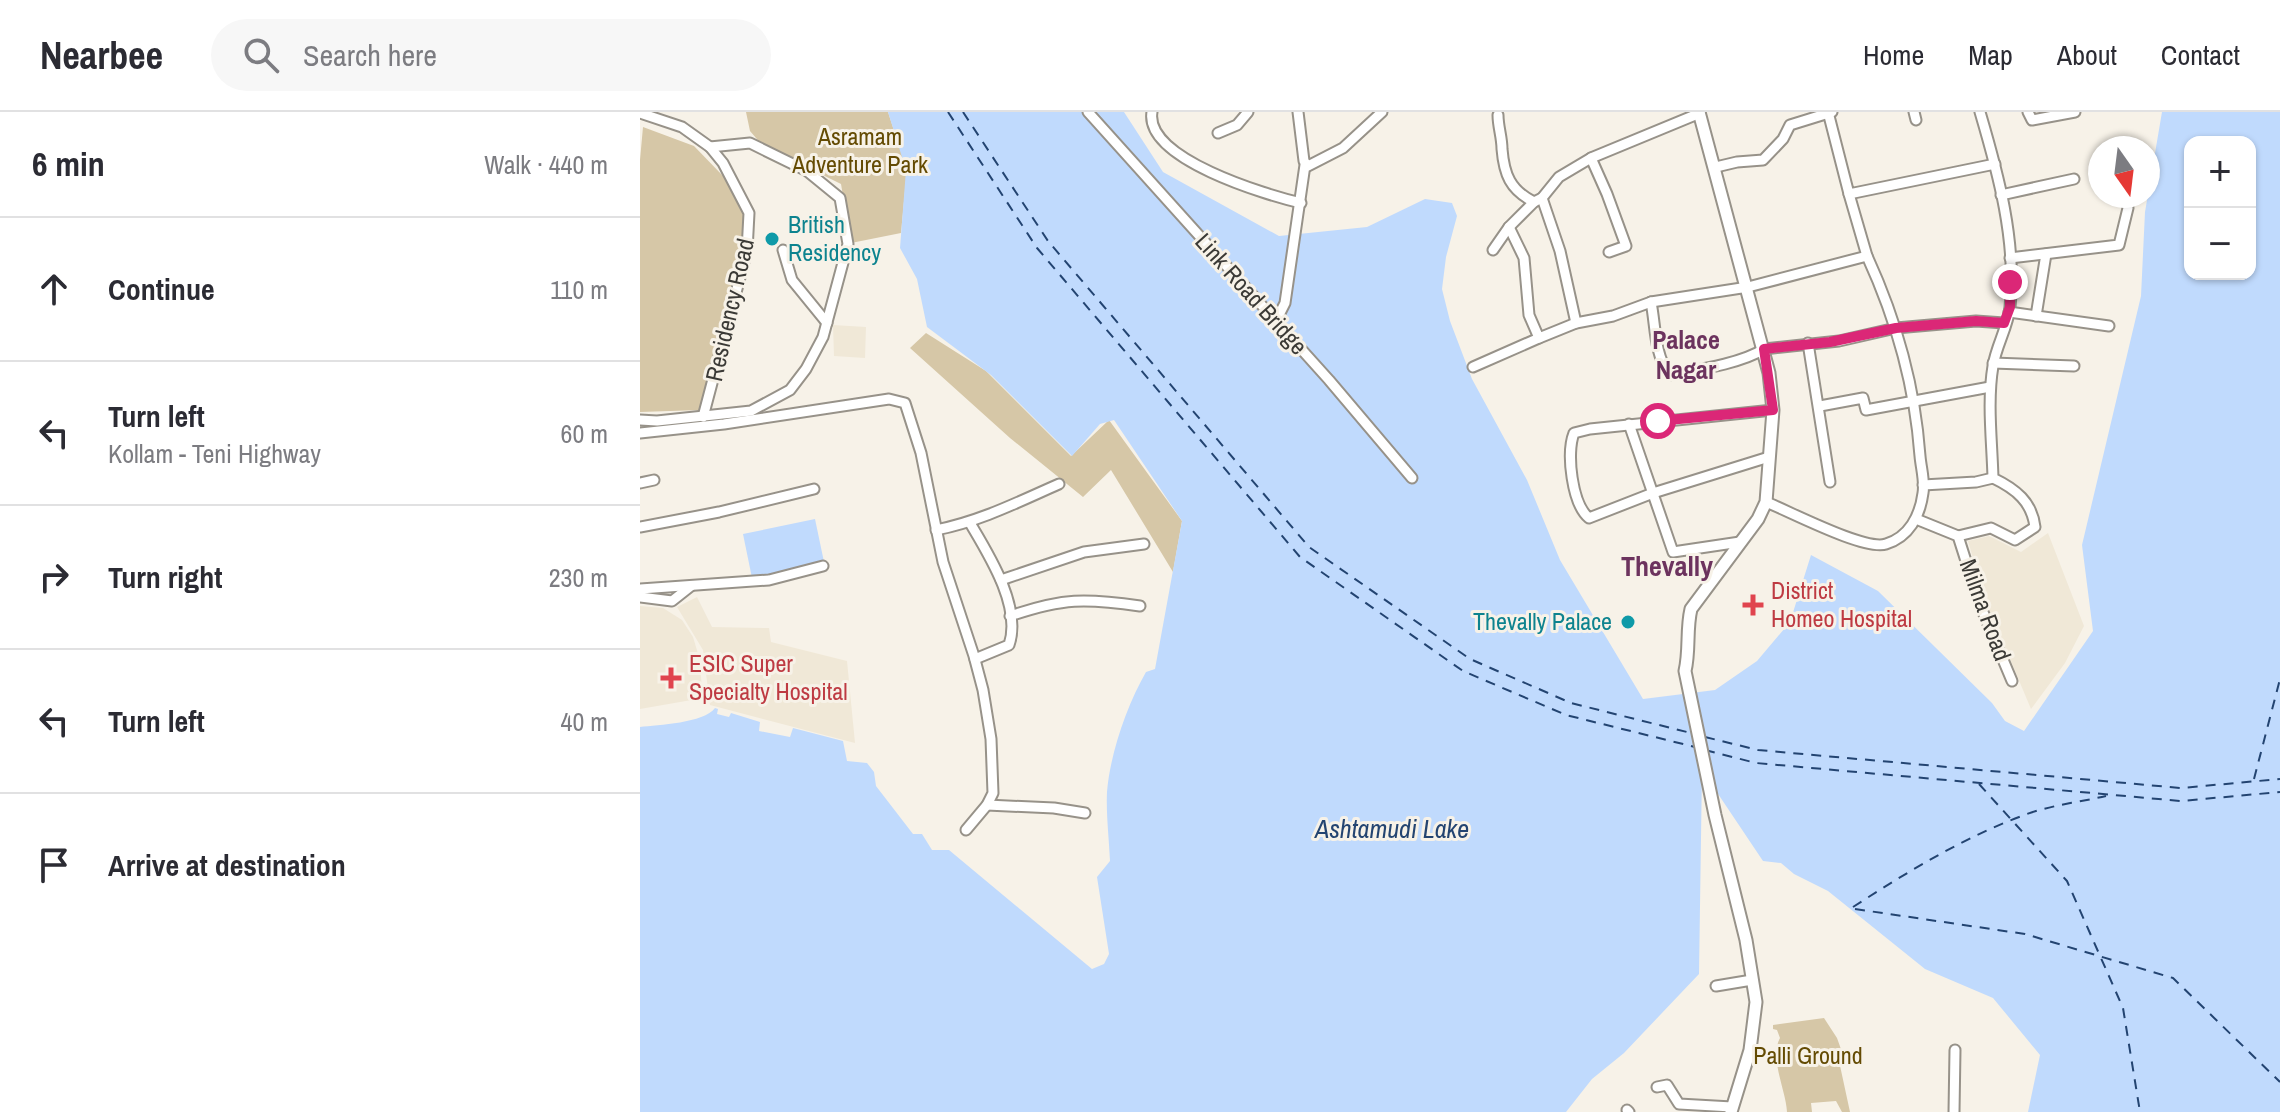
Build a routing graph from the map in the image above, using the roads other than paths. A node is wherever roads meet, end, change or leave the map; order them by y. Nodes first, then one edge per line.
1 (1088, 112) edge
2 (1152, 112) edge
3 (1248, 112) edge
4 (1298, 112) edge
5 (1382, 112) edge
6 (1700, 112) edge
7 (1829, 112) edge
8 (1980, 112) edge
9 (2028, 112) edge
10 (2075, 112) edge
11 (640, 113) edge
12 (1498, 115) dead end
13 (1218, 133) dead end
14 (710, 147) junction
15 (1591, 158) junction
16 (1995, 164) junction
17 (1305, 165) junction
18 (1716, 167) junction
19 (2074, 179) dead end
20 (1849, 194) junction
21 (2001, 195) junction
22 (1538, 200) junction
23 (1301, 203) junction
24 (2128, 208) dead end
25 (1509, 227) junction
26 (783, 250) dead end
27 (1493, 250) dead end
28 (1609, 252) dead end
29 (2046, 254) junction
30 (1867, 256) junction
31 (2010, 258) junction
32 (1748, 287) junction
33 (1651, 302) junction
34 (2009, 312) junction
35 (1272, 316) junction
36 (2036, 316) junction
37 (827, 323) junction
38 (1576, 323) junction
39 (2004, 323) junction
40 (2109, 326) dead end
41 (1896, 328) junction
42 (1539, 338) junction
43 (1808, 343) junction
44 (1764, 349) junction
45 (1993, 363) junction
46 (2074, 366) dead end
47 (1473, 367) dead end
48 (1990, 387) junction
49 (1912, 399) junction
50 (1820, 406) junction
51 (1773, 410) junction
52 (703, 417) junction
53 (640, 420) edge
54 (1629, 424) junction
55 (640, 433) edge
56 (1769, 457) junction
57 (1412, 478) dead end
58 (1993, 478) junction
59 (654, 480) dead end
60 (1830, 482) dead end
61 (640, 483) edge
62 (1059, 484) dead end
63 (1923, 485) junction
64 (814, 489) dead end
65 (1653, 493) junction
66 (1766, 502) junction
67 (1916, 519) junction
68 (970, 523) junction
69 (640, 527) edge
70 (936, 530) junction
71 (1958, 536) junction
72 (1740, 542) junction
73 (1144, 544) dead end
74 (823, 566) dead end
75 (1001, 580) junction
76 (691, 586) junction
77 (661, 587) junction
78 (640, 589) edge
79 (640, 597) edge
80 (665, 600) junction
81 (1140, 606) dead end
82 (1010, 616) junction
83 (975, 659) junction
84 (2012, 681) dead end
85 (987, 805) junction
86 (1085, 813) dead end
87 (966, 830) dead end
88 (1752, 980) junction
89 (1716, 986) dead end
90 (1955, 1050) dead end
91 (1657, 1087) dead end
92 (1732, 1109) edge
93 (1954, 1112) edge

1 - 35 street, Link Road Bridge
2 - 23 street
3 - 13 street
4 - 17 street
5 - 17 street
6 - 15 street
6 - 18 main road
7 - 18 street
7 - 20 street
8 - 16 street
9 - 10 street
11 - 14 street, Residency Road
12 - 22 street
14 - 37 street
14 - 52 street, Residency Road
15 - 22 street
15 - 28 street
16 - 20 street
16 - 21 street
17 - 23 street
18 - 32 main road
19 - 21 street
20 - 30 street
21 - 31 street
22 - 25 street
22 - 38 street
23 - 35 street
24 - 29 street
25 - 27 street
25 - 42 street
26 - 37 street
29 - 31 street
29 - 36 street
30 - 32 street
30 - 41 street
31 - 34 street
32 - 33 street
32 - 44 main road
33 - 38 street
33 - 44 street
34 - 36 street
34 - 39 street
35 - 57 street, Link Road Bridge
36 - 40 street
37 - 52 street
38 - 42 street
39 - 41 street
39 - 45 street
41 - 43 street
41 - 49 street
42 - 47 street
43 - 44 street
43 - 50 street
44 - 51 main road
45 - 46 street
45 - 48 street
48 - 49 street
48 - 58 street
49 - 50 street
49 - 63 street
50 - 60 street
51 - 54 street
51 - 56 main road
52 - 53 street
54 - 65 street
54 - 65 street
55 - 70 street
56 - 65 street
56 - 66 main road
58 - 63 street
58 - 71 street
59 - 61 street
62 - 68 street
63 - 67 street
64 - 69 street
65 - 72 street
66 - 67 street
66 - 72 main road
67 - 71 street, Milma Road
68 - 70 street
68 - 75 street
70 - 83 street
71 - 84 street, Milma Road
72 - 88 main road
73 - 75 street
74 - 76 street
75 - 82 street
76 - 77 street
76 - 80 street
77 - 78 street
77 - 80 street
79 - 80 street
81 - 82 street
82 - 83 street
83 - 85 street
85 - 86 street
85 - 87 street
88 - 89 street
88 - 92 main road
90 - 93 street
91 - 92 street

